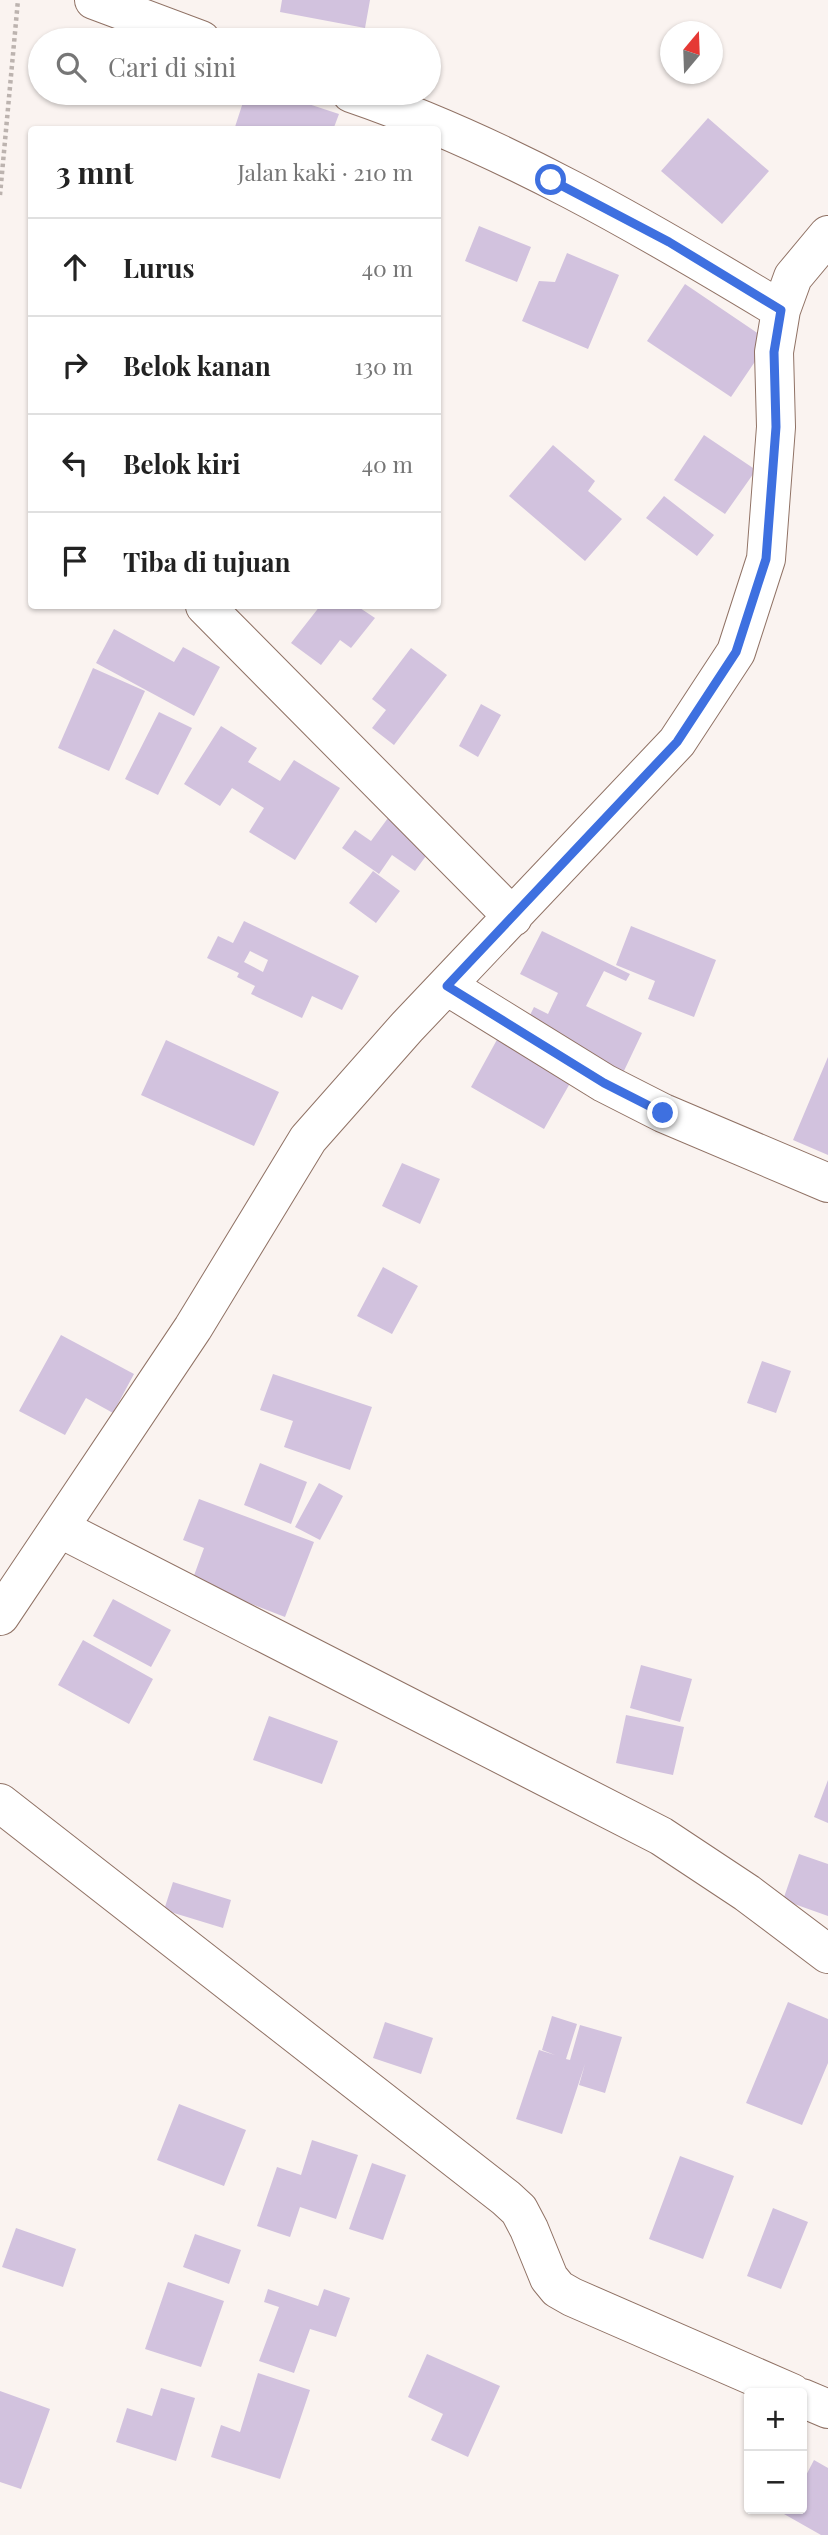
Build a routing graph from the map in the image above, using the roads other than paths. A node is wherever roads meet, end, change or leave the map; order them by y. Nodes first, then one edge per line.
1 (94, 0) edge
2 (169, 28) edge
3 (386, 105) edge
4 (437, 126) edge
5 (441, 128) edge
6 (828, 235) edge
7 (781, 310) junction
8 (208, 609) edge
9 (513, 916) junction
10 (447, 986) junction
11 (828, 1183) edge
12 (59, 1528) junction
13 (0, 1616) edge
14 (0, 1803) edge
15 (828, 1954) edge
16 (781, 2388) edge
17 (807, 2400) edge
18 (828, 2409) edge

1 - 2 street
3 - 4 street
5 - 7 street
6 - 7 street
7 - 9 street
8 - 9 street
9 - 10 street
10 - 11 street
10 - 12 street
12 - 13 street
12 - 15 street
14 - 16 street
17 - 18 street

